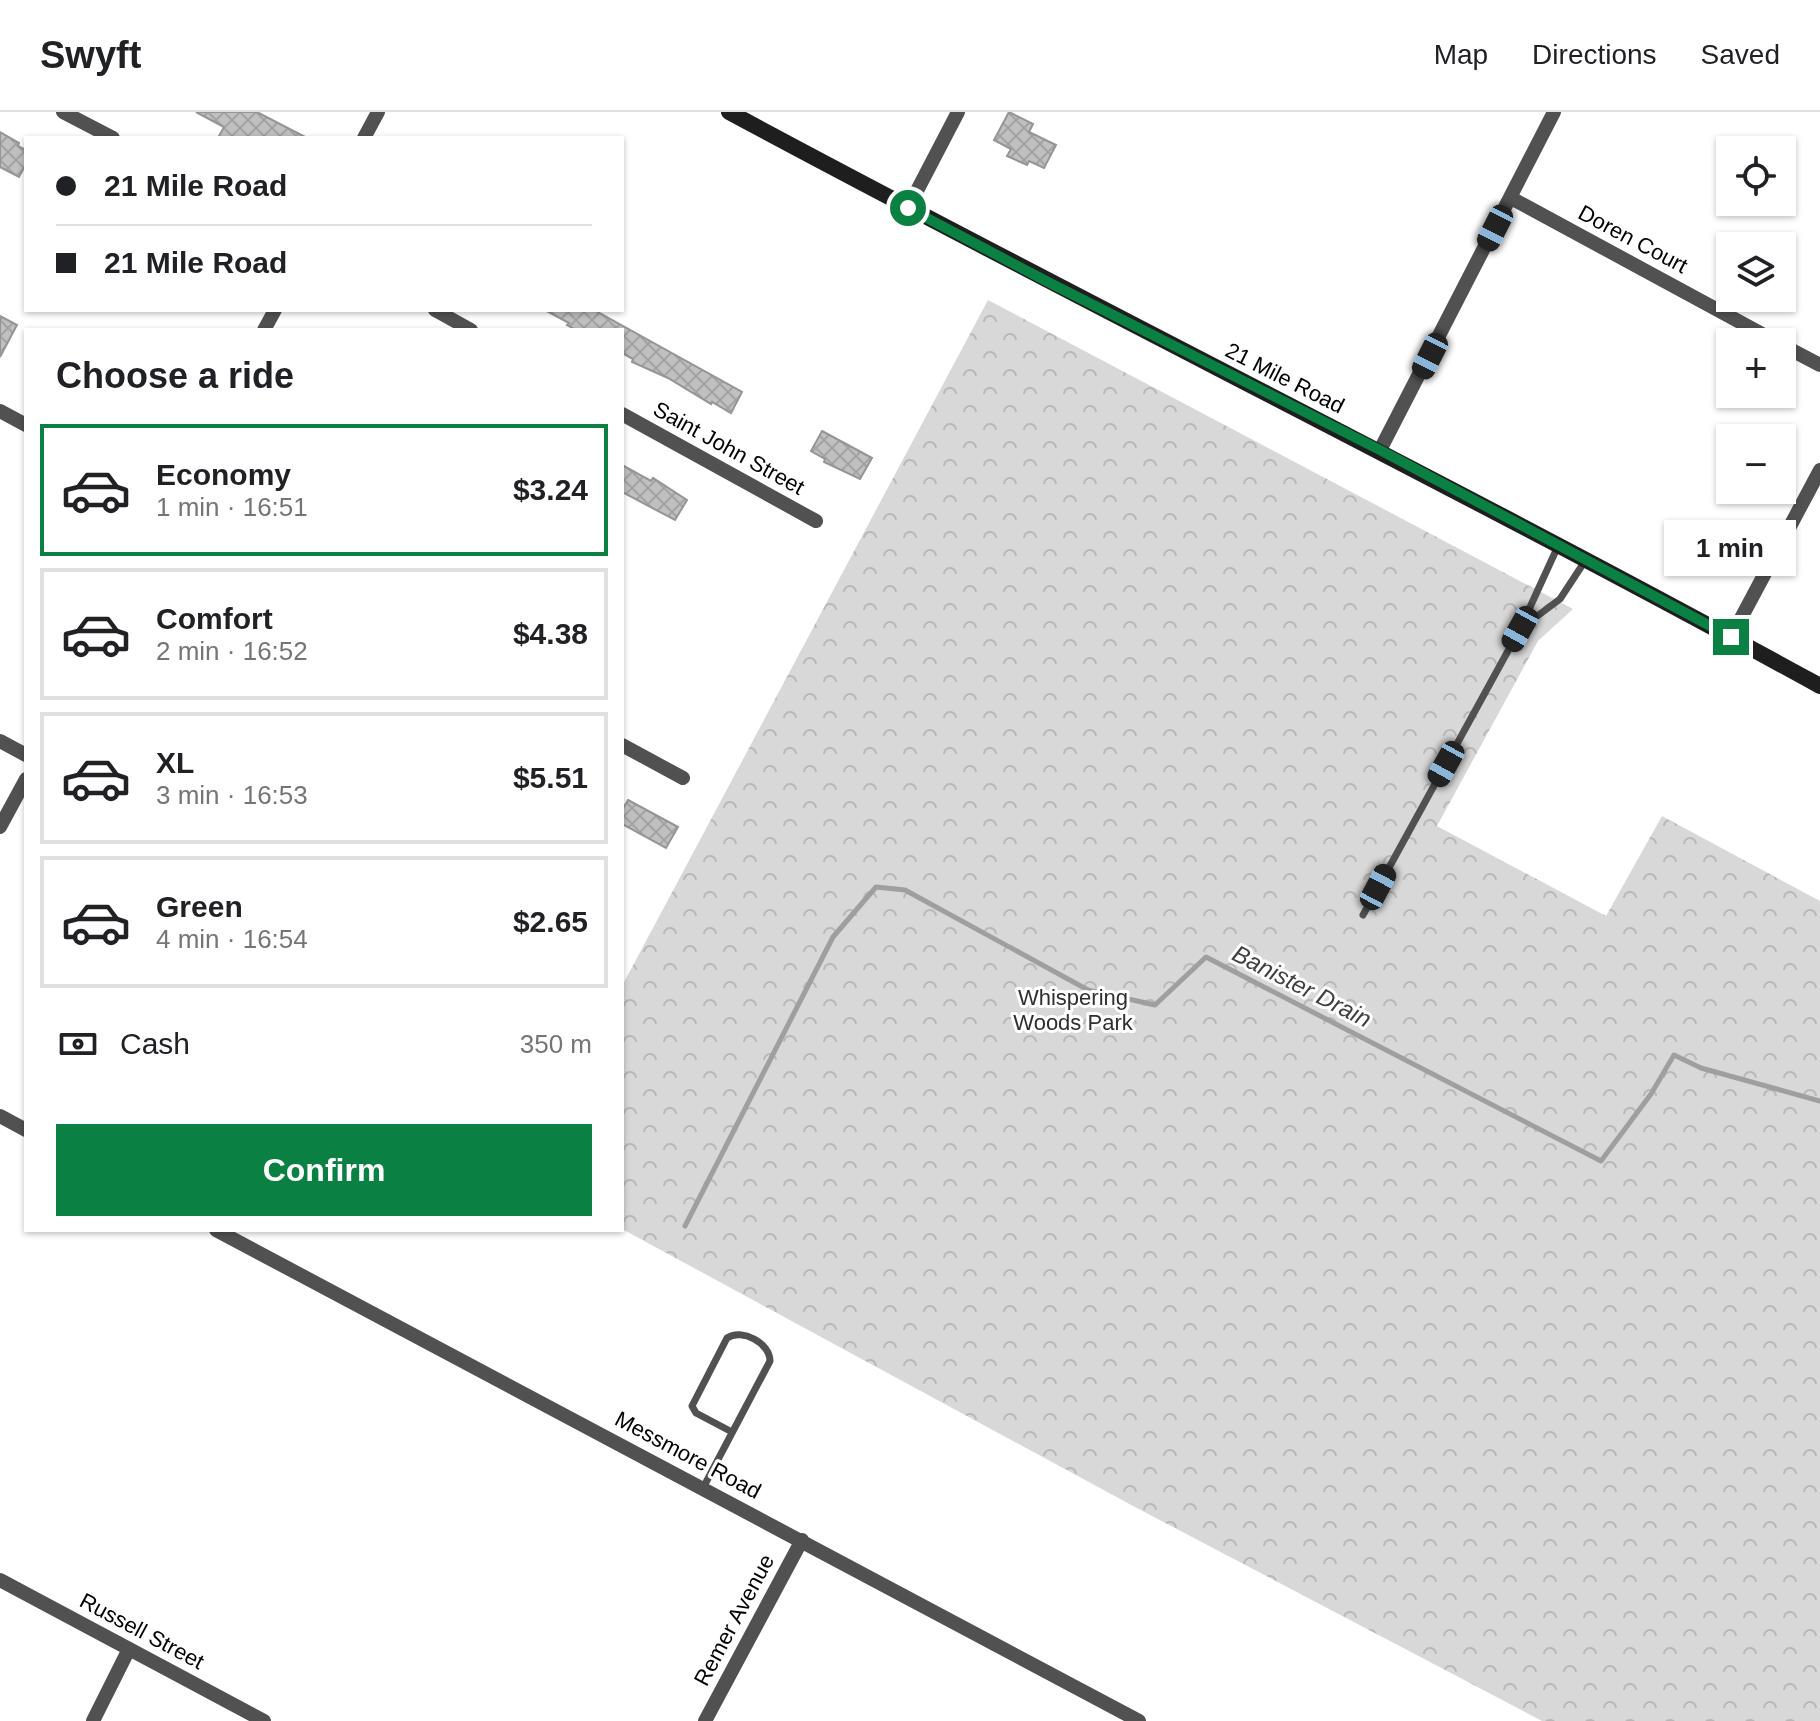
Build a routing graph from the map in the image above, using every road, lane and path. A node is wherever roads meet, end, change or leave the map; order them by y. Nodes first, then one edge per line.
1 (63, 112) edge
2 (378, 112) edge
3 (729, 112) edge
4 (958, 112) edge
5 (1554, 112) edge
6 (109, 136) edge
7 (365, 136) edge
8 (1511, 198) junction
9 (908, 208) junction
10 (439, 312) edge
11 (467, 328) edge
12 (1751, 328) edge
13 (1796, 352) edge
14 (1820, 365) edge
15 (0, 411) edge
16 (624, 415) edge
17 (24, 424) edge
18 (1380, 450) junction
19 (1820, 470) edge
20 (816, 521) dead end
21 (1559, 544) junction
22 (1587, 559) junction
23 (1520, 629) junction
24 (1731, 637) junction
25 (1820, 686) edge
26 (0, 741) edge
27 (624, 746) edge
28 (24, 754) edge
29 (683, 778) dead end
30 (24, 783) edge
31 (0, 827) edge
32 (1363, 915) dead end
33 (0, 1116) edge
34 (24, 1129) edge
35 (220, 1232) edge
36 (732, 1432) junction
37 (703, 1488) junction
38 (802, 1540) junction
39 (0, 1580) edge
40 (129, 1649) junction
41 (93, 1721) edge
42 (264, 1721) edge
43 (705, 1721) edge
44 (1139, 1721) edge

1 - 6 street
2 - 7 street
3 - 9 street, 21 Mile Road
4 - 9 street
5 - 8 street
8 - 12 street, Doren Court
8 - 18 street
9 - 18 street, 21 Mile Road
10 - 11 street
13 - 14 street, Doren Court
15 - 17 street
16 - 20 street, Saint John Street
18 - 21 street, 21 Mile Road
19 - 24 street
21 - 22 street, 21 Mile Road
21 - 23 lane
22 - 23 lane
22 - 24 street, 21 Mile Road
23 - 32 lane
24 - 25 street, 21 Mile Road
26 - 28 street
27 - 29 street
30 - 31 street
33 - 34 street
35 - 37 street, Messmore Road
36 - 36 lane
36 - 37 lane
37 - 38 street, Messmore Road
38 - 43 street, Remer Avenue
38 - 44 street, Messmore Road
39 - 40 street, Russell Street
40 - 41 street
40 - 42 street, Russell Street

